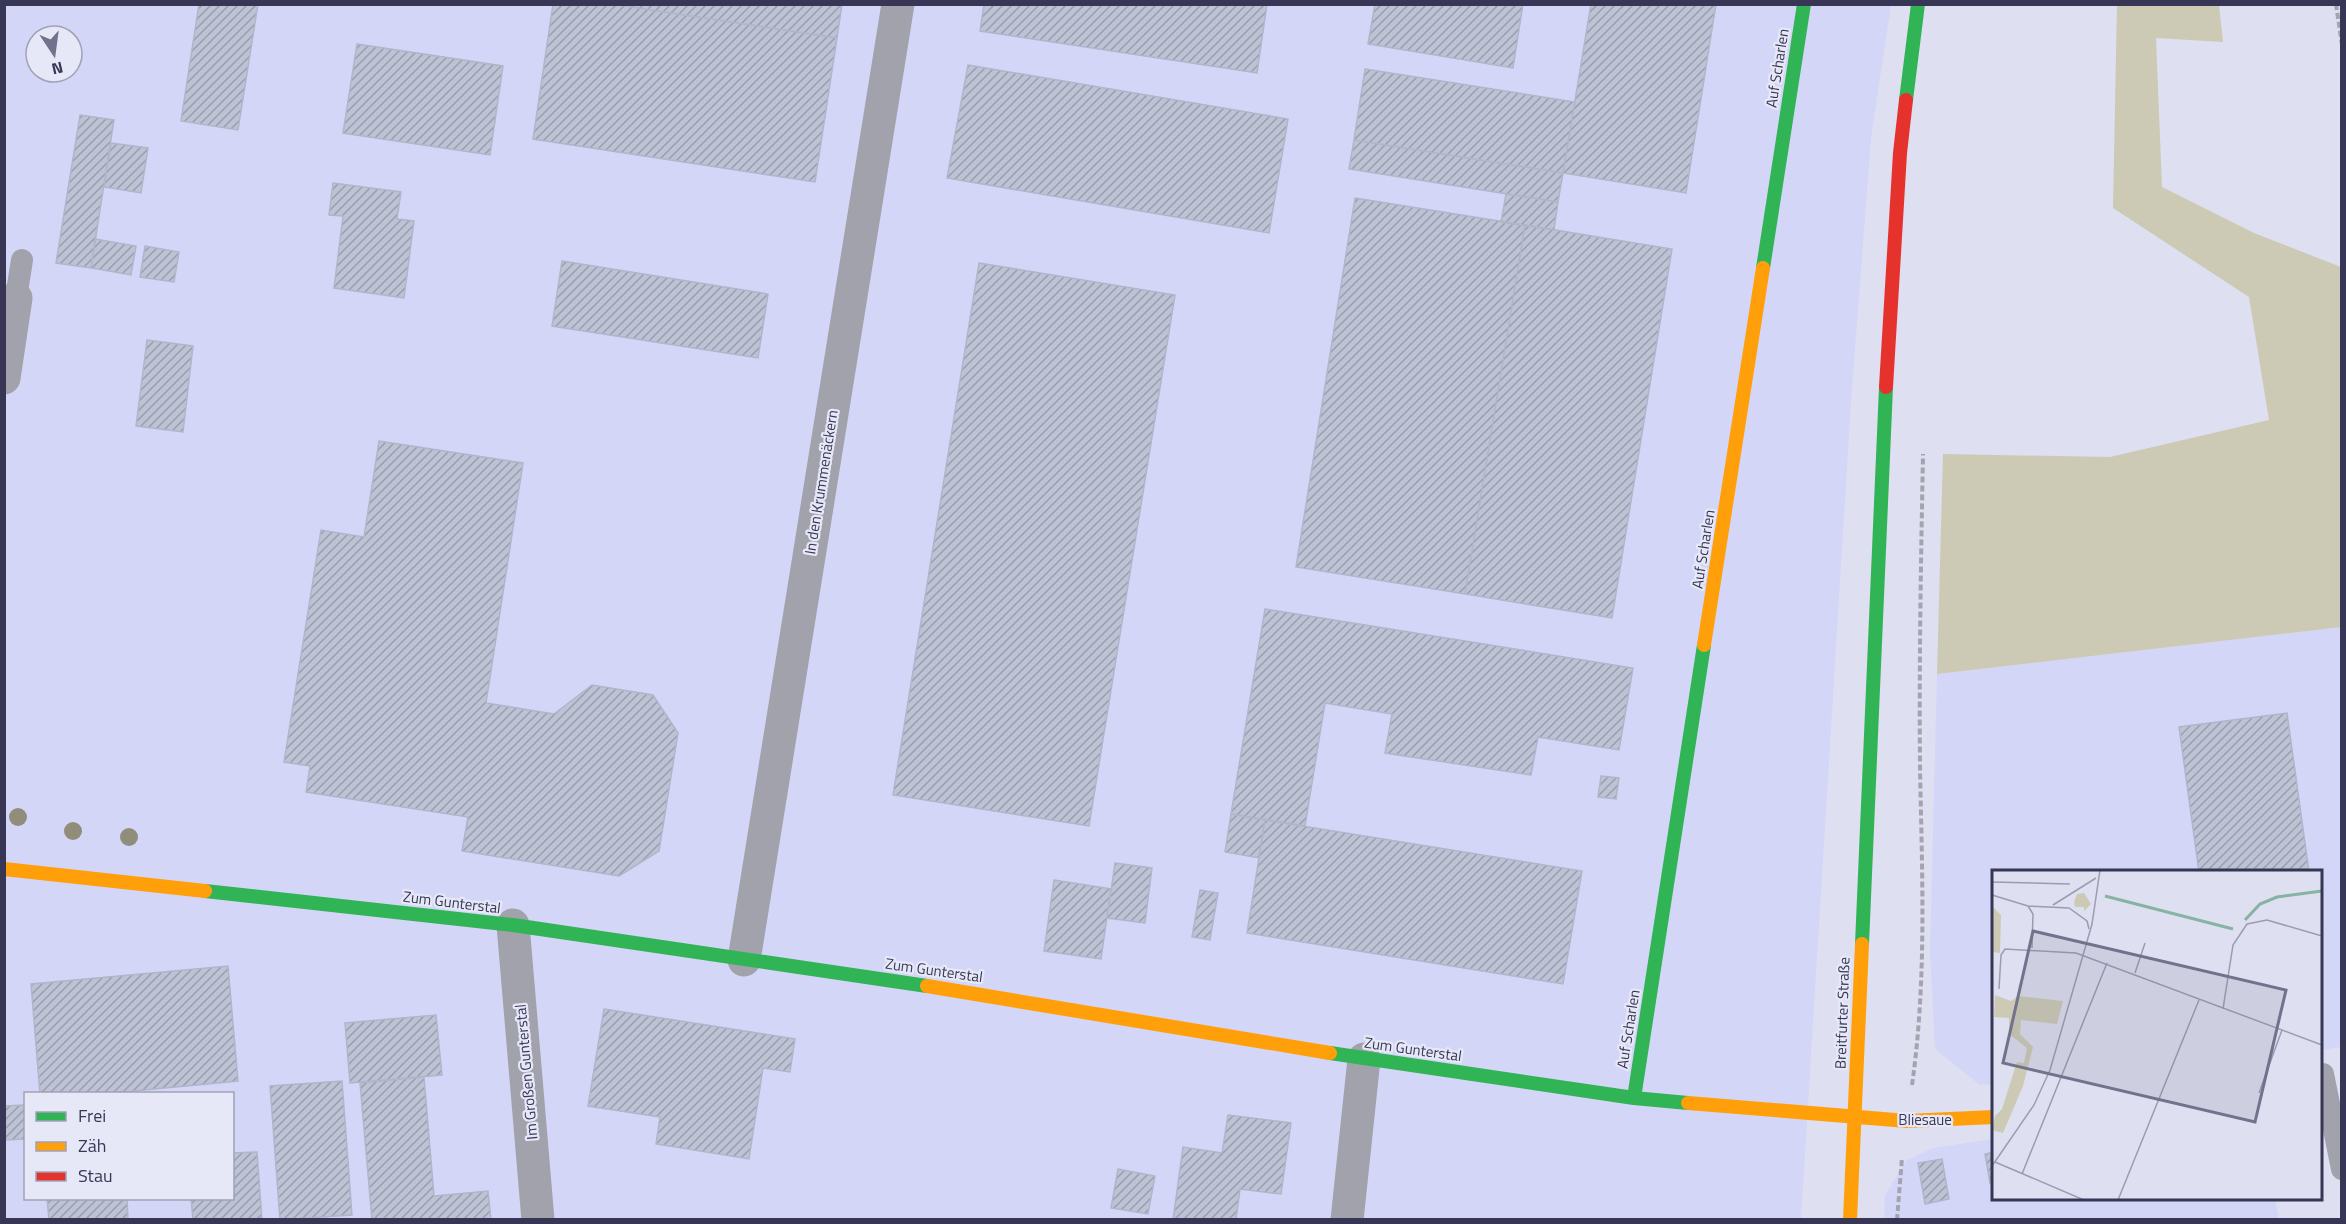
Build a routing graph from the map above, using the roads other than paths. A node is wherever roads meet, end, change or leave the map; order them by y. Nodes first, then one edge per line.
1 (898, 4) edge
2 (1804, 4) edge
3 (1918, 4) edge
4 (22, 260) dead end
5 (16, 298) joint
6 (4, 378) edge
7 (4, 869) edge
8 (513, 925) junction
9 (744, 960) junction
10 (1364, 1059) junction
11 (2328, 1072) edge
12 (1634, 1098) junction
13 (1856, 1115) junction
14 (1992, 1117) edge
15 (2342, 1169) edge
16 (538, 1220) edge
17 (1347, 1220) edge
18 (1850, 1220) edge

1 - 9 street, In den Krummenäckern
2 - 12 street, Auf Scharlen
3 - 13 street, Breitfurter Straße
4 - 5 lane
5 - 6 street
7 - 8 street, Zum Gunterstal
8 - 9 street, Zum Gunterstal
8 - 16 street, Im Großen Gunterstal
9 - 10 street, Zum Gunterstal
10 - 12 street, Zum Gunterstal
10 - 17 street
11 - 15 lane
12 - 13 street, Zum Gunterstal
13 - 14 street, Bliesaue
13 - 18 street, Breitfurter Straße

